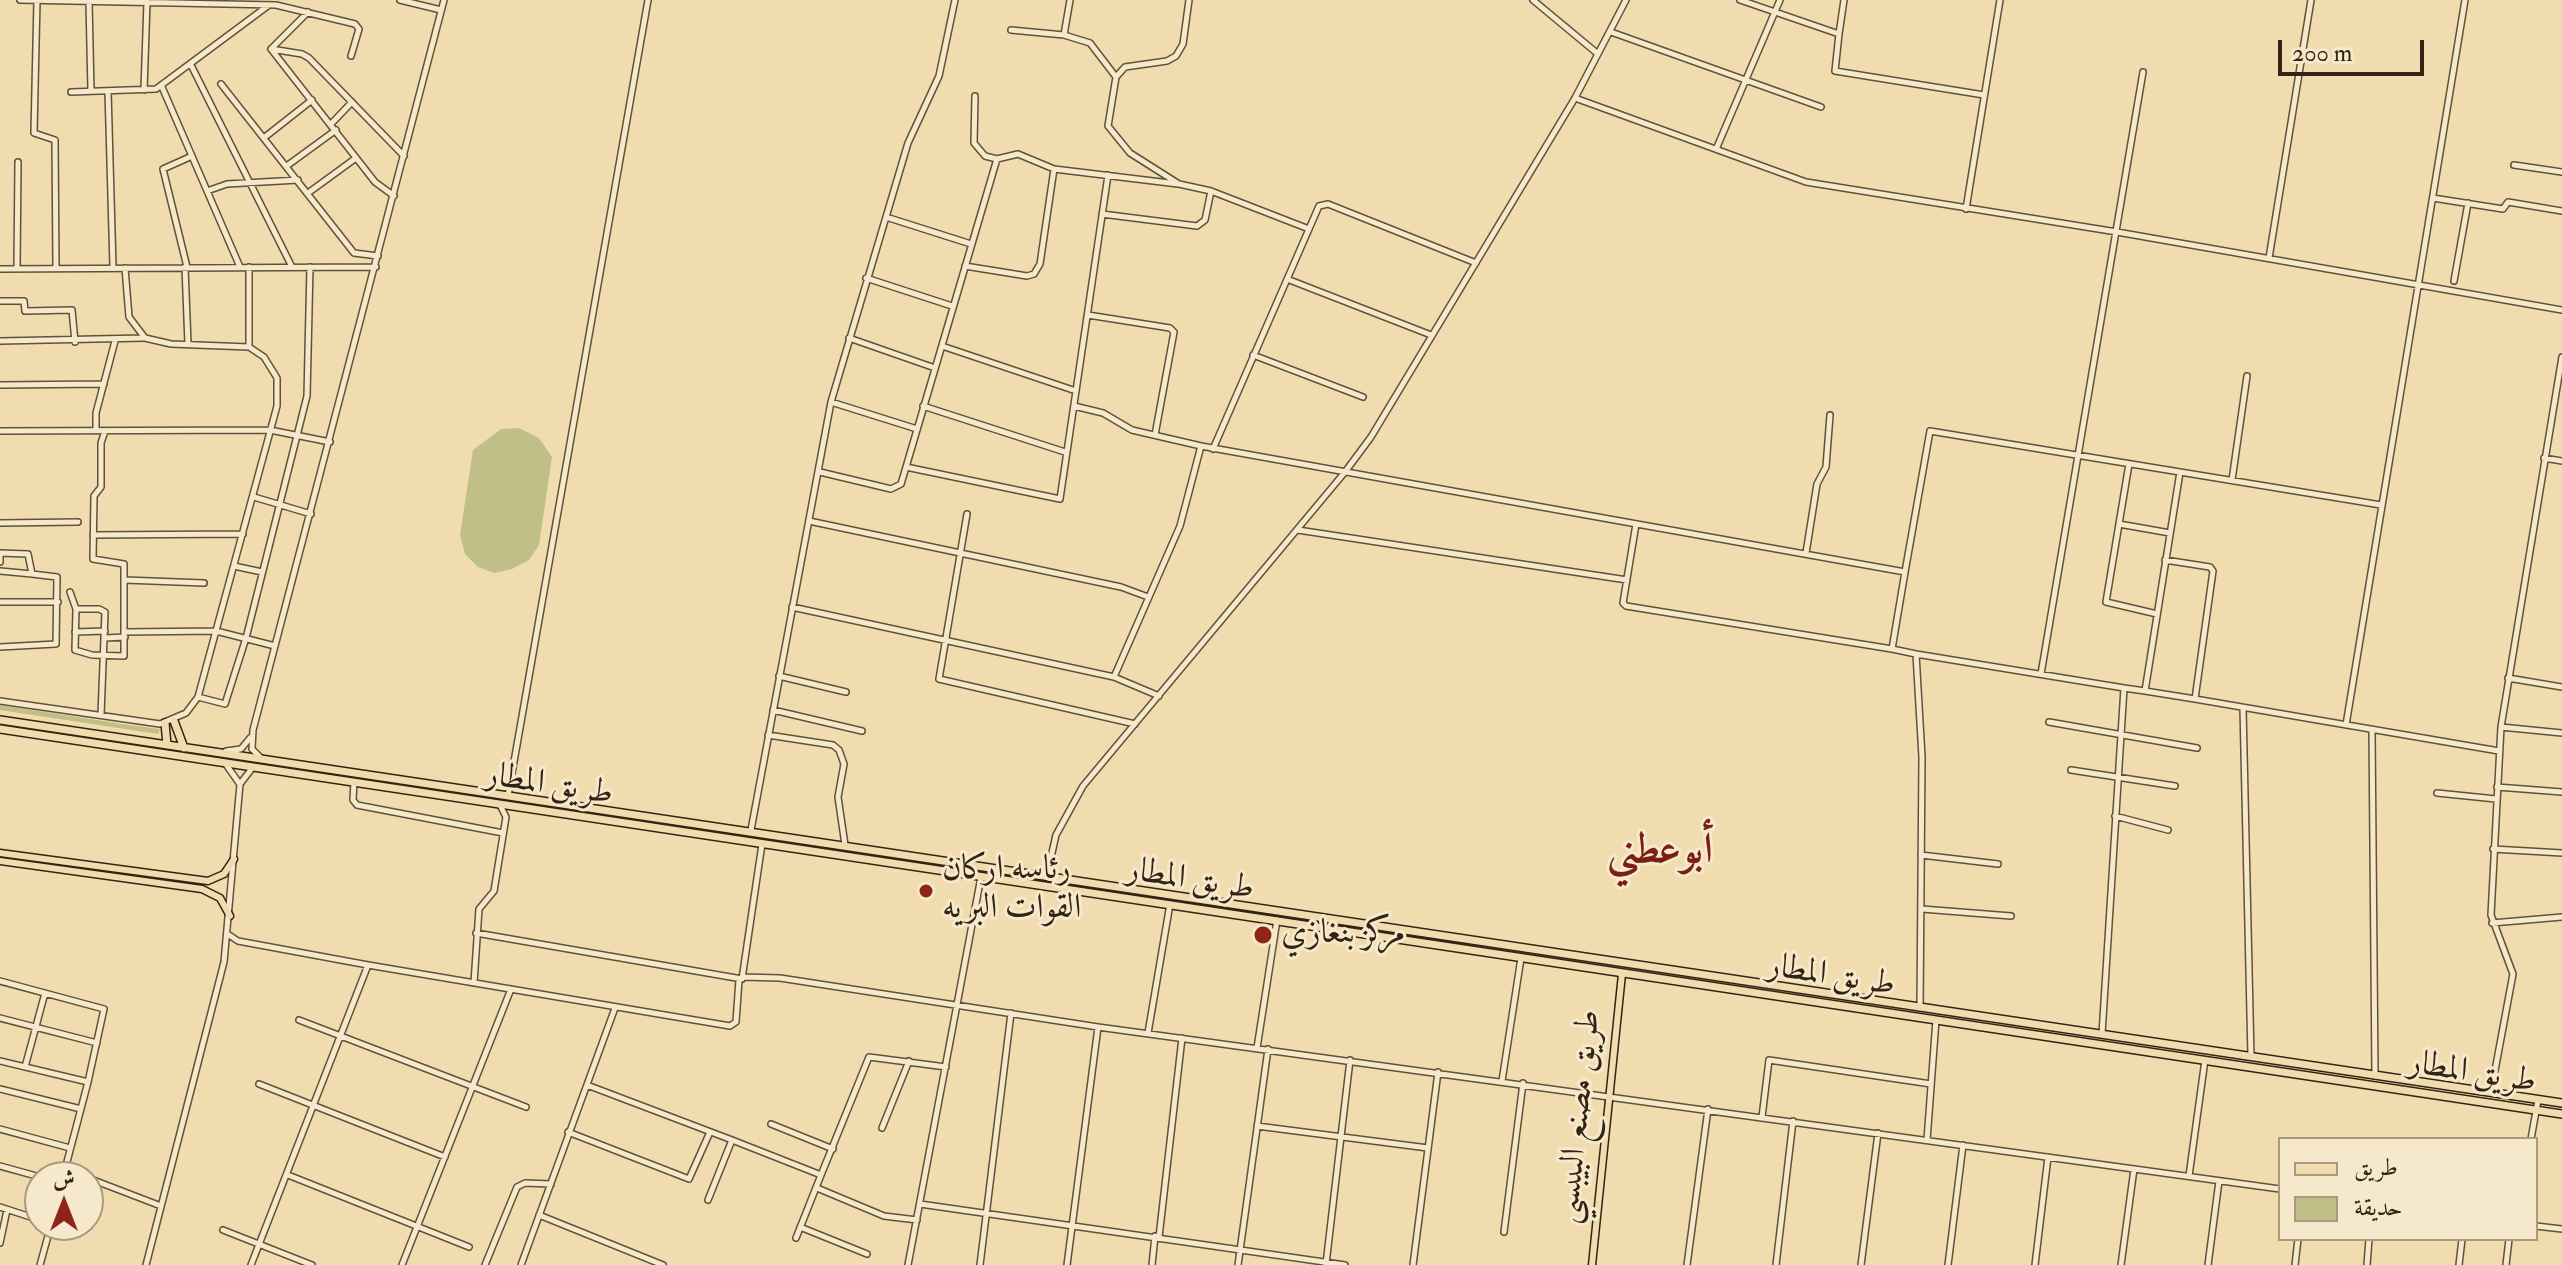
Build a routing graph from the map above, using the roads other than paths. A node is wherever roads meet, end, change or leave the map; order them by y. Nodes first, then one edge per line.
1 (20, 0) edge
2 (37, 0) edge
3 (51, 0) edge
4 (400, 0) edge
5 (444, 0) edge
6 (648, 0) edge
7 (955, 0) edge
8 (1070, 0) edge
9 (1189, 0) edge
10 (1533, 0) edge
11 (1626, 0) edge
12 (1740, 0) edge
13 (1780, 0) edge
14 (1844, 0) edge
15 (2000, 0) edge
16 (2311, 0) edge
17 (2465, 0) edge
18 (89, 2) junction
19 (147, 2) junction
20 (202, 2) edge
21 (274, 3) edge
22 (441, 10) junction
23 (308, 12) junction
24 (1775, 13) junction
25 (1011, 30) dead end
26 (1611, 32) junction
27 (1839, 34) junction
28 (1064, 35) junction
29 (271, 49) junction
30 (1598, 54) junction
31 (351, 56) dead end
32 (191, 65) junction
33 (2143, 72) dead end
34 (1116, 77) junction
35 (1746, 81) junction
36 (221, 84) dead end
37 (162, 87) junction
38 (144, 90) junction
39 (91, 91) junction
40 (108, 91) junction
41 (71, 92) dead end
42 (1984, 95) junction
43 (975, 96) dead end
44 (1575, 98) junction
45 (312, 100) junction
46 (352, 102) junction
47 (1821, 107) dead end
48 (331, 124) junction
49 (336, 130) junction
50 (265, 137) junction
51 (1717, 147) junction
52 (192, 156) junction
53 (404, 157) junction
54 (356, 158) junction
55 (997, 159) junction
56 (18, 162) dead end
57 (288, 165) junction
58 (2514, 165) dead end
59 (1054, 169) junction
60 (2562, 172) edge
61 (1108, 175) junction
62 (298, 180) junction
63 (251, 182) junction
64 (1179, 184) junction
65 (207, 191) junction
66 (1211, 191) junction
67 (308, 193) junction
68 (394, 196) junction
69 (2433, 198) junction
70 (2468, 203) junction
71 (1966, 209) junction
72 (2562, 211) edge
73 (1102, 214) junction
74 (886, 217) junction
75 (1309, 229) junction
76 (2117, 232) junction
77 (971, 244) junction
78 (378, 256) junction
79 (2269, 258) junction
80 (1476, 263) junction
81 (965, 266) junction
82 (113, 267) junction
83 (186, 267) junction
84 (240, 267) junction
85 (249, 267) junction
86 (292, 267) junction
87 (310, 267) junction
88 (376, 267) junction
89 (17, 268) junction
90 (56, 268) junction
91 (125, 268) junction
92 (0, 269) edge
93 (866, 278) junction
94 (1287, 279) junction
95 (2454, 281) dead end
96 (2420, 285) junction
97 (0, 301) edge
98 (952, 306) junction
99 (2562, 310) edge
100 (1088, 315) junction
101 (1432, 335) junction
102 (145, 338) junction
103 (848, 338) junction
104 (0, 341) edge
105 (115, 341) junction
106 (75, 342) junction
107 (188, 344) junction
108 (942, 346) junction
109 (249, 347) junction
110 (1253, 355) junction
111 (2562, 357) edge
112 (935, 368) junction
113 (2247, 376) dead end
114 (104, 384) junction
115 (0, 385) edge
116 (1076, 391) junction
117 (1363, 397) dead end
118 (831, 402) junction
119 (923, 406) junction
120 (1074, 406) junction
121 (1830, 415) dead end
122 (917, 429) junction
123 (270, 430) junction
124 (0, 431) edge
125 (96, 431) junction
126 (105, 431) junction
127 (298, 435) junction
128 (1155, 435) junction
129 (330, 442) junction
130 (1201, 446) junction
131 (1213, 449) junction
132 (1065, 452) junction
133 (2077, 457) junction
134 (2544, 458) junction
135 (2562, 461) edge
136 (2129, 464) junction
137 (906, 467) junction
138 (820, 472) junction
139 (1345, 472) junction
140 (2180, 472) junction
141 (2232, 480) junction
142 (254, 497) junction
143 (279, 504) junction
144 (2381, 505) junction
145 (311, 514) junction
146 (967, 514) dead end
147 (809, 521) junction
148 (78, 522) dead end
149 (0, 523) edge
150 (1636, 524) junction
151 (2119, 524) junction
152 (1297, 530) junction
153 (2170, 533) junction
154 (243, 534) junction
155 (93, 535) junction
156 (960, 552) junction
157 (0, 553) edge
158 (1806, 553) junction
159 (2165, 560) junction
160 (0, 562) edge
161 (234, 566) junction
162 (0, 571) edge
163 (262, 572) junction
164 (1905, 572) junction
165 (32, 574) junction
166 (125, 580) junction
167 (1627, 580) junction
168 (204, 583) dead end
169 (70, 592) dead end
170 (1148, 597) junction
171 (0, 602) edge
172 (58, 602) junction
173 (792, 607) junction
174 (76, 609) junction
175 (2157, 614) junction
176 (216, 631) junction
177 (75, 632) junction
178 (105, 634) junction
179 (125, 634) junction
180 (246, 638) junction
181 (943, 639) junction
182 (275, 646) junction
183 (0, 647) edge
184 (1892, 649) junction
185 (1916, 654) junction
186 (105, 656) junction
187 (2041, 674) junction
188 (779, 676) junction
189 (1114, 677) junction
190 (2508, 678) junction
191 (2562, 687) edge
192 (2124, 688) junction
193 (2145, 691) junction
194 (846, 692) dead end
195 (1159, 696) junction
196 (198, 697) junction
197 (2195, 699) junction
198 (0, 701) edge
199 (2243, 708) junction
200 (773, 710) junction
201 (101, 715) junction
202 (0, 720) edge
203 (174, 721) junction
204 (2049, 722) dead end
205 (165, 723) junction
206 (1135, 724) junction
207 (2346, 725) junction
208 (2501, 727) junction
209 (0, 729) edge
210 (253, 730) junction
211 (2372, 730) junction
212 (862, 731) dead end
213 (2562, 733) edge
214 (2121, 734) junction
215 (768, 735) junction
216 (167, 745) junction
217 (184, 748) junction
218 (2197, 748) dead end
219 (2499, 751) junction
220 (213, 752) junction
221 (263, 759) junction
222 (225, 763) junction
223 (253, 767) junction
224 (2071, 770) dead end
225 (2118, 778) junction
226 (354, 782) junction
227 (240, 784) junction
228 (2175, 786) dead end
229 (2497, 787) junction
230 (2562, 792) edge
231 (2437, 793) dead end
232 (508, 796) junction
233 (2496, 799) junction
234 (500, 805) junction
235 (518, 807) junction
236 (2115, 816) junction
237 (506, 817) junction
238 (751, 830) junction
239 (2168, 830) dead end
240 (503, 833) junction
241 (762, 844) junction
242 (845, 845) junction
243 (2493, 849) junction
244 (0, 853) edge
245 (2562, 853) edge
246 (1921, 855) junction
247 (234, 859) junction
248 (0, 861) edge
249 (1998, 864) dead end
250 (1047, 875) junction
251 (981, 877) junction
252 (1170, 904) junction
253 (1922, 909) junction
254 (230, 916) junction
255 (2011, 916) dead end
256 (2562, 917) edge
257 (1277, 920) junction
258 (2492, 923) junction
259 (476, 933) junction
260 (229, 935) junction
261 (238, 941) junction
262 (227, 945) junction
263 (1521, 958) junction
264 (368, 965) junction
265 (1622, 974) junction
266 (741, 979) junction
267 (0, 981) edge
268 (474, 983) junction
269 (511, 989) junction
270 (45, 993) junction
271 (1848, 997) junction
272 (957, 1005) junction
273 (1848, 1007) junction
274 (615, 1008) junction
275 (1920, 1008) junction
276 (1011, 1013) junction
277 (0, 1018) edge
278 (1936, 1019) junction
279 (299, 1020) dead end
280 (1098, 1027) junction
281 (34, 1028) junction
282 (1148, 1033) junction
283 (341, 1034) junction
284 (2102, 1035) junction
285 (1182, 1038) junction
286 (97, 1043) junction
287 (2151, 1047) junction
288 (1257, 1048) junction
289 (1268, 1049) junction
290 (2251, 1058) junction
291 (1350, 1060) junction
292 (2205, 1060) junction
293 (0, 1061) edge
294 (909, 1061) junction
295 (25, 1067) junction
296 (946, 1067) junction
297 (1438, 1072) junction
298 (2375, 1077) junction
299 (1502, 1081) junction
300 (88, 1082) junction
301 (1523, 1083) junction
302 (259, 1084) dead end
303 (1931, 1084) junction
304 (587, 1085) junction
305 (474, 1087) junction
306 (0, 1089) edge
307 (2491, 1093) junction
308 (1608, 1095) junction
309 (2538, 1100) junction
310 (2562, 1103) edge
311 (315, 1104) junction
312 (526, 1107) dead end
313 (81, 1109) junction
314 (1708, 1109) junction
315 (2537, 1110) junction
316 (2562, 1114) edge
317 (1762, 1117) junction
318 (1793, 1121) junction
319 (771, 1124) dead end
320 (1257, 1126) junction
321 (882, 1128) dead end
322 (0, 1129) edge
323 (568, 1132) junction
324 (710, 1132) junction
325 (1878, 1133) junction
326 (2531, 1137) edge
327 (1343, 1138) junction
328 (732, 1140) junction
329 (1927, 1140) junction
330 (1963, 1145) junction
331 (70, 1148) junction
332 (1428, 1148) junction
333 (833, 1149) junction
334 (445, 1157) junction
335 (2048, 1157) junction
336 (67, 1161) edge
337 (0, 1166) edge
338 (2134, 1169) junction
339 (24, 1173) edge
340 (288, 1175) junction
341 (821, 1175) junction
342 (2189, 1176) junction
343 (2219, 1181) junction
344 (551, 1184) junction
345 (104, 1185) edge
346 (817, 1188) junction
347 (2278, 1189) edge
348 (708, 1200) dead end
349 (920, 1204) junction
350 (161, 1206) junction
351 (0, 1207) edge
352 (7, 1210) junction
353 (987, 1212) junction
354 (24, 1215) edge
355 (539, 1215) junction
356 (917, 1220) junction
357 (1073, 1224) junction
358 (417, 1226) junction
359 (2538, 1226) edge
360 (800, 1227) junction
361 (2562, 1229) edge
362 (223, 1230) dead end
363 (1504, 1232) dead end
364 (1157, 1236) junction
365 (796, 1238) dead end
366 (47, 1241) edge
367 (2298, 1241) edge
368 (2369, 1241) edge
369 (2462, 1241) edge
370 (2509, 1241) edge
371 (0, 1243) edge
372 (260, 1244) junction
373 (469, 1247) dead end
374 (1241, 1248) junction
375 (867, 1254) dead end
376 (1326, 1264) edge
377 (40, 1265) edge
378 (146, 1265) edge
379 (251, 1265) edge
380 (312, 1265) edge
381 (402, 1265) edge
382 (485, 1265) edge
383 (521, 1265) edge
384 (663, 1265) edge
385 (908, 1265) edge
386 (980, 1265) edge
387 (1067, 1265) edge
388 (1152, 1265) edge
389 (1238, 1265) edge
390 (1345, 1265) edge
391 (1413, 1265) edge
392 (1592, 1265) edge
393 (1687, 1265) edge
394 (1776, 1265) edge
395 (1861, 1265) edge
396 (1948, 1265) edge
397 (2035, 1265) edge
398 (2121, 1265) edge
399 (2208, 1265) edge
400 (2295, 1265) edge
401 (2367, 1265) edge
402 (2459, 1265) edge
403 (2506, 1265) edge

1 - 2 street
2 - 3 street
2 - 90 street
3 - 18 street
4 - 22 street
5 - 22 street
6 - 232 street
7 - 74 street
8 - 28 street
9 - 34 street
10 - 30 street
11 - 26 street
12 - 24 street
13 - 24 street
14 - 27 street
15 - 42 street
16 - 79 street
17 - 69 street
18 - 19 street
18 - 39 street
19 - 20 street
19 - 38 street
20 - 21 street
21 - 23 street
21 - 32 street
22 - 53 street
23 - 29 street
23 - 31 street
24 - 27 street
24 - 35 street
25 - 28 street
26 - 30 street
26 - 35 street
27 - 42 street
28 - 34 street
29 - 45 street
29 - 46 street
30 - 44 street
32 - 37 street
32 - 63 street
33 - 76 street
34 - 64 street
35 - 47 street
35 - 51 street
36 - 50 street
37 - 38 street
37 - 52 street
38 - 40 street
39 - 40 street
39 - 41 street
40 - 82 street
42 - 71 street
43 - 55 street
44 - 51 street
44 - 80 street
45 - 48 street
45 - 50 street
46 - 48 street
46 - 53 street
48 - 49 street
49 - 54 street
49 - 57 street
50 - 57 street
51 - 71 street
52 - 65 street
52 - 83 street
53 - 68 street
54 - 67 street
54 - 68 street
55 - 59 street
55 - 77 street
56 - 89 street
57 - 62 street
58 - 60 street
59 - 61 street
59 - 81 street
61 - 64 street
61 - 73 street
62 - 63 street
62 - 67 street
63 - 65 street
63 - 86 street
64 - 66 street
65 - 84 street
66 - 73 street
66 - 75 street
67 - 78 street
68 - 78 street
69 - 70 street
69 - 96 street
70 - 72 street
70 - 95 street
71 - 76 street
73 - 100 street
74 - 77 street
74 - 93 street
75 - 80 street
75 - 94 street
76 - 79 street
76 - 133 street
77 - 81 street
78 - 88 street
79 - 96 street
80 - 101 street
81 - 98 street
82 - 90 street
82 - 91 street
83 - 84 street
83 - 91 street
83 - 107 street
84 - 85 street
85 - 86 street
85 - 109 street
86 - 87 street
87 - 88 street
87 - 127 street
88 - 129 street
89 - 90 street
89 - 92 street
91 - 102 street
93 - 98 street
93 - 103 street
94 - 101 street
94 - 110 street
96 - 99 street
96 - 144 street
97 - 106 street
98 - 108 street
100 - 116 street
100 - 128 street
101 - 139 street
102 - 105 street
102 - 107 street
103 - 112 street
103 - 118 street
104 - 106 street
105 - 106 street
105 - 114 street
107 - 109 street
108 - 112 street
108 - 116 street
109 - 123 street
110 - 117 street
110 - 131 street
111 - 134 street
112 - 119 street
113 - 141 street
114 - 115 street
114 - 125 street
116 - 120 street
118 - 122 street
118 - 138 street
119 - 122 street
119 - 132 street
120 - 128 street
120 - 132 street
121 - 158 street
122 - 137 street
123 - 126 street
123 - 127 street
123 - 142 street
124 - 125 street
125 - 126 street
126 - 155 street
127 - 129 street
127 - 143 street
128 - 130 street
129 - 145 street
130 - 131 street
130 - 170 street
131 - 139 street
132 - 137 street
133 - 136 street
133 - 164 street
133 - 187 street
134 - 135 street
134 - 190 street
136 - 140 street
136 - 151 street
137 - 138 street
138 - 147 street
139 - 150 street
139 - 152 street
140 - 141 street
140 - 153 street
141 - 144 street
142 - 143 street
142 - 154 street
143 - 145 street
143 - 163 street
144 - 207 street
145 - 182 street
146 - 156 street
147 - 156 street
147 - 173 street
148 - 149 street
150 - 158 street
150 - 167 street
151 - 153 street
151 - 175 street
152 - 167 street
152 - 195 street
153 - 159 street
154 - 155 street
154 - 161 street
155 - 166 street
156 - 170 street
156 - 181 street
157 - 160 street
157 - 165 street
158 - 164 street
159 - 175 street
159 - 197 street
161 - 163 street
161 - 176 street
162 - 165 street
163 - 180 street
164 - 184 street
165 - 172 street
166 - 168 street
166 - 179 street
167 - 184 street
169 - 174 street
170 - 189 street
171 - 172 street
172 - 183 street
173 - 181 street
173 - 188 street
174 - 177 street
174 - 178 street
175 - 193 street
176 - 179 street
176 - 180 street
176 - 196 street
177 - 178 street
177 - 186 street
178 - 179 street
178 - 186 street
179 - 186 street
180 - 182 street
180 - 196 street
181 - 189 street
181 - 206 street
182 - 210 street
184 - 185 street
185 - 187 street
185 - 246 street
186 - 201 street
187 - 192 street
188 - 194 street
188 - 200 street
189 - 195 street
190 - 191 street
190 - 208 street
192 - 193 street
192 - 214 street
193 - 197 street
195 - 206 street
196 - 203 street
197 - 199 street
198 - 201 street
199 - 207 street
199 - 290 street
200 - 212 street
200 - 215 street
201 - 205 street
202 - 216 highway, طريق المطار
203 - 205 street
203 - 217 highway
204 - 214 street
205 - 216 highway
206 - 250 street
207 - 211 street
208 - 213 street
208 - 219 street
209 - 222 highway, طريق المطار
210 - 220 street
210 - 221 street
211 - 219 street
211 - 298 street
214 - 218 street
214 - 225 street
215 - 238 street
215 - 242 street
216 - 217 highway, طريق المطار
217 - 220 highway, طريق المطار
219 - 229 street
220 - 221 highway, طريق المطار
221 - 232 highway, طريق المطار
222 - 223 highway, طريق المطار
222 - 227 street
223 - 226 highway, طريق المطار
223 - 227 street
224 - 225 street
225 - 228 street
225 - 236 street
226 - 234 highway, طريق المطار
226 - 240 street
227 - 247 street
229 - 230 street
229 - 233 street
231 - 233 street
232 - 238 highway, طريق المطار
233 - 243 street
234 - 235 highway, طريق المطار
234 - 237 street
235 - 237 street
235 - 241 highway, طريق المطار
236 - 239 street
236 - 284 street
237 - 240 street
238 - 242 highway, طريق المطار
240 - 259 street
241 - 251 highway, طريق المطار
241 - 266 street
242 - 250 highway, طريق المطار
243 - 245 street
243 - 258 street
244 - 247 main road
246 - 249 street
246 - 253 street
247 - 254 street
248 - 254 main road
250 - 271 highway, طريق المطار
251 - 252 highway, طريق المطار
251 - 272 street
252 - 257 highway, طريق المطار
252 - 282 street
253 - 255 street
253 - 275 street
254 - 260 street
256 - 258 street
257 - 263 highway, طريق المطار
257 - 288 street
258 - 307 street
259 - 266 street
259 - 268 street
260 - 261 street
260 - 262 street
261 - 262 street
261 - 264 street
262 - 350 street
263 - 265 highway, طريق المطار
263 - 299 street
264 - 268 street
264 - 283 street
265 - 273 highway, طريق المطار
265 - 308 main road, طريق مصنع البيبسي
266 - 272 street
266 - 274 street
267 - 270 street
268 - 269 street
269 - 274 street
269 - 305 street
270 - 281 street
270 - 286 street
271 - 273 highway
271 - 275 highway, طريق المطار
272 - 276 street
272 - 296 street
273 - 278 highway, طريق المطار
274 - 304 street
275 - 284 highway, طريق المطار
276 - 280 street
276 - 353 street
277 - 281 street
278 - 287 highway, طريق المطار
278 - 303 street
279 - 283 street
280 - 282 street
280 - 357 street
281 - 286 street
281 - 295 street
282 - 285 street
283 - 305 street
283 - 311 street
284 - 287 highway, طريق المطار
285 - 288 street
285 - 364 street
286 - 300 street
287 - 290 highway, طريق المطار
287 - 292 highway, طريق المطار
288 - 289 street
289 - 291 street
289 - 320 street
290 - 298 highway, طريق المطار
291 - 297 street
291 - 327 street
292 - 315 highway, طريق المطار
292 - 342 street
293 - 295 street
294 - 296 street
294 - 321 street
294 - 333 street
295 - 300 street
296 - 349 street
297 - 299 street
297 - 332 street
298 - 307 highway, طريق المطار
299 - 301 street
300 - 313 street
301 - 308 street
301 - 363 street
302 - 311 street
303 - 317 street
303 - 329 street
304 - 323 street
304 - 324 street
305 - 312 street
305 - 334 street
306 - 313 street
307 - 309 highway, طريق المطار
308 - 314 street
308 - 392 main road, طريق مصنع البيبسي
309 - 310 highway, طريق المطار
309 - 315 street
311 - 334 street
311 - 340 street
313 - 331 street
314 - 317 street
314 - 393 street
315 - 316 highway, طريق المطار
315 - 326 street
317 - 318 street
318 - 325 street
318 - 394 street
319 - 333 street
320 - 327 street
320 - 374 street
322 - 331 street
323 - 324 street
323 - 344 street
324 - 328 street
325 - 329 street
325 - 395 street
327 - 332 street
327 - 376 street
328 - 341 street
328 - 348 street
329 - 330 street
330 - 335 street
330 - 396 street
331 - 336 street
332 - 391 street
333 - 341 street
334 - 358 street
335 - 338 street
335 - 397 street
337 - 339 street
338 - 342 street
338 - 398 street
340 - 358 street
340 - 372 street
341 - 346 street
342 - 343 street
343 - 347 street
343 - 399 street
344 - 355 street
344 - 382 street
345 - 350 street
346 - 356 street
346 - 360 street
349 - 353 street
349 - 356 street
350 - 378 street
351 - 352 street
352 - 354 street
352 - 371 street
353 - 357 street
353 - 386 street
355 - 383 street
355 - 384 street
356 - 385 street
357 - 364 street
357 - 387 street
358 - 373 street
358 - 381 street
359 - 361 street
360 - 365 street
360 - 375 street
362 - 372 street
364 - 374 street
364 - 388 street
366 - 377 street
367 - 400 street
368 - 401 street
369 - 402 street
370 - 403 street
372 - 379 street
372 - 380 street
374 - 376 street
374 - 389 street
376 - 390 street

